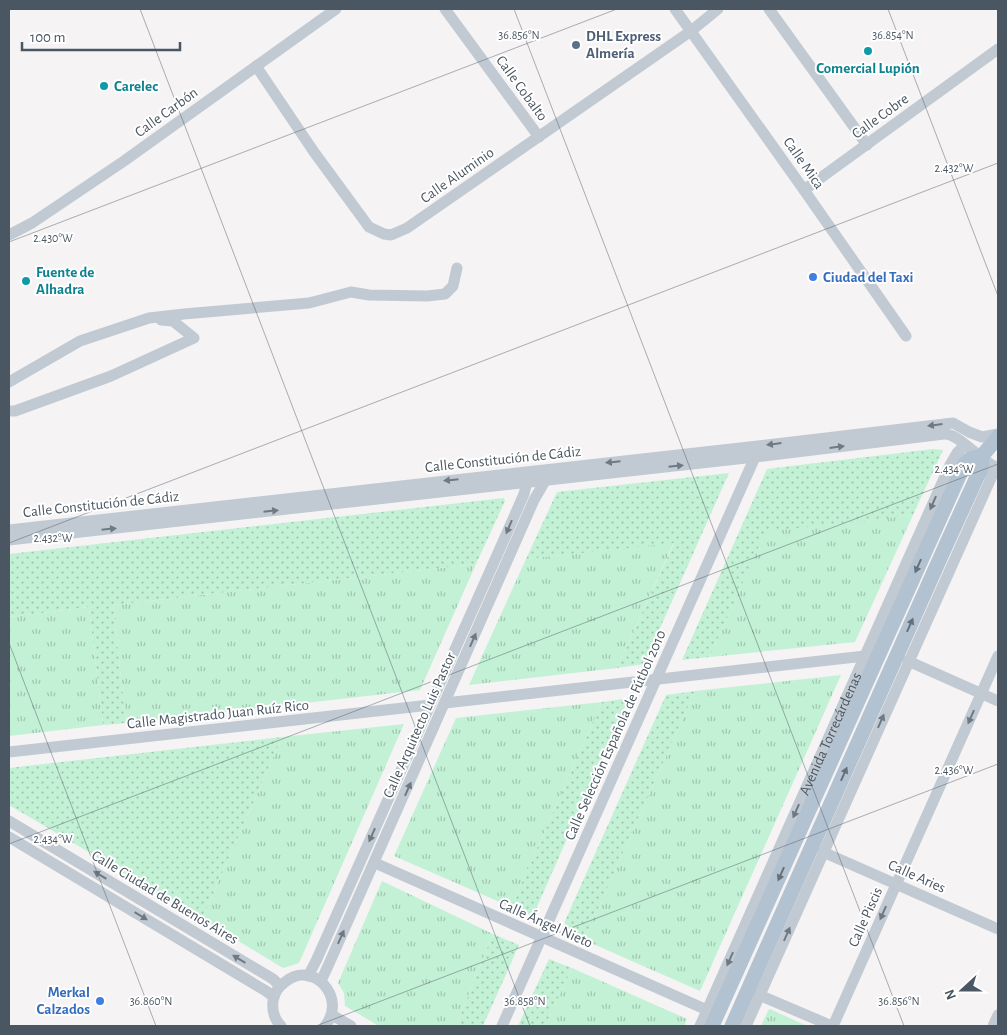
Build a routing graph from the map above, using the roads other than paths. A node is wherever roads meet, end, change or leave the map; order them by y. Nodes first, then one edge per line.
1 (336, 9) edge
2 (445, 9) edge
3 (675, 9) edge
4 (718, 9) edge
5 (769, 9) edge
6 (691, 30) junction
7 (998, 49) edge
8 (256, 66) junction
9 (539, 137) junction
10 (867, 145) junction
11 (804, 190) junction
12 (9, 235) edge
13 (457, 268) dead end
14 (149, 318) junction
15 (906, 336) dead end
16 (9, 382) edge
17 (9, 411) edge
18 (998, 435) edge
19 (755, 457) junction
20 (982, 461) edge
21 (545, 480) junction
22 (527, 482) junction
23 (9, 530) edge
24 (9, 540) edge
25 (865, 656) junction
26 (998, 656) edge
27 (908, 661) junction
28 (655, 680) junction
29 (982, 694) junction
30 (998, 701) edge
31 (446, 703) junction
32 (430, 705) junction
33 (9, 752) edge
34 (9, 821) edge
35 (9, 837) edge
36 (823, 852) junction
37 (375, 863) junction
38 (896, 884) junction
39 (998, 929) edge
40 (541, 938) junction
41 (308, 976) junction
42 (321, 981) junction
43 (280, 986) junction
44 (760, 995) junction
45 (274, 997) junction
46 (707, 1010) junction
47 (332, 1015) junction
48 (998, 1015) edge
49 (281, 1026) edge
50 (325, 1026) edge
51 (351, 1026) edge
52 (502, 1026) edge
53 (700, 1026) edge
54 (712, 1026) edge
55 (732, 1026) edge
56 (746, 1026) edge
57 (832, 1026) edge
58 (993, 1026) edge

1 - 8 street, Calle Carbón
2 - 9 street, Calle Cobalto
3 - 6 street, Calle Mica
4 - 6 street, Calle Aluminio
5 - 10 street
6 - 9 street, Calle Aluminio
6 - 11 street, Calle Mica
7 - 10 street, Calle Cobre
8 - 9 street, Calle Aluminio
8 - 12 street, Calle Carbón
10 - 11 street, Calle Cobre
11 - 15 street, Calle Mica
13 - 14 street
14 - 16 street
14 - 17 street
18 - 20 main road
18 -> 23 street, Calle Constitución de Cádiz
19 -> 20 street, Calle Constitución de Cádiz
21 -> 19 street, Calle Constitución de Cádiz
19 - 28 street, Calle Selección Española de Fútbol 2010
20 -> 25 street, Avenida Torrecárdenas
20 - 27 street
20 -> 54 main road, Avenida Torrecárdenas
55 -> 20 main road, Avenida Torrecárdenas
21 - 22 street, Calle Constitución de Cádiz
31 -> 21 street, Calle Arquitecto Luis Pastor
24 -> 22 street, Calle Constitución de Cádiz
22 -> 32 street, Calle Arquitecto Luis Pastor
25 - 28 street
25 -> 46 street, Avenida Torrecárdenas
26 - 29 street, Calle Piscis
27 - 29 street
36 -> 27 street
28 - 31 street
28 - 40 street, Calle Selección Española de Fútbol 2010
29 - 30 street
29 -> 38 street, Calle Piscis
37 -> 31 street, Calle Arquitecto Luis Pastor
32 - 33 street, Calle Magistrado Juan Ruíz Rico
32 -> 41 street, Calle Arquitecto Luis Pastor
43 -> 34 street, Calle Ciudad de Buenos Aires
35 -> 45 street, Calle Ciudad de Buenos Aires
36 - 38 street, Calle Aries
44 -> 36 street
37 - 40 street, Calle Ángel Nieto
42 -> 37 street, Calle Arquitecto Luis Pastor
38 - 39 street, Calle Aries
38 -> 57 street, Calle Piscis
40 - 46 street, Calle Ángel Nieto
40 - 52 street, Calle Selección Española de Fútbol 2010
41 - 42 street
41 - 43 street
42 - 47 street
43 - 45 street
44 - 56 street
44 - 57 street
45 - 49 street
46 - 53 street, Avenida Torrecárdenas
47 - 50 street
47 - 51 street
48 - 58 street

